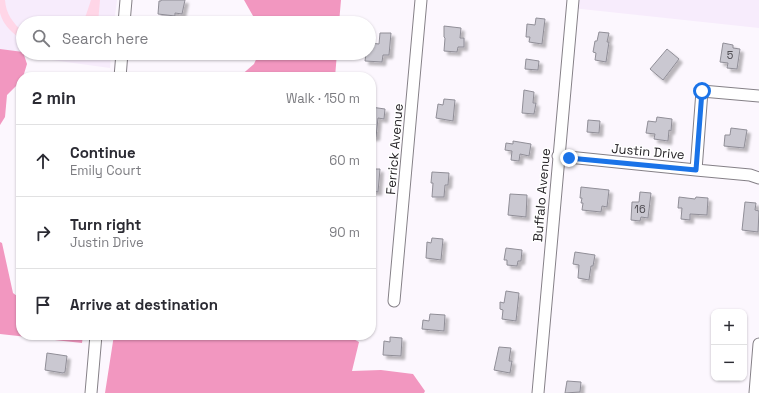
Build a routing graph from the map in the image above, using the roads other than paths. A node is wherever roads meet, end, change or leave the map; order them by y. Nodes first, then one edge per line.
1 (126, 0) edge
2 (421, 0) edge
3 (573, 0) edge
4 (125, 16) edge
5 (121, 60) edge
6 (120, 72) edge
7 (759, 96) edge
8 (558, 156) junction
9 (696, 170) junction
10 (759, 178) edge
11 (394, 301) dead end
12 (96, 340) edge
13 (759, 344) edge
14 (91, 393) edge
15 (538, 393) edge
16 (755, 393) edge

1 - 4 street
2 - 11 street, Ferrick Avenue
3 - 8 street, Buffalo Avenue
5 - 6 street
7 - 9 street
8 - 9 street, Justin Drive
8 - 15 street, Buffalo Avenue
9 - 10 street, Justin Drive
12 - 14 street
13 - 16 street

